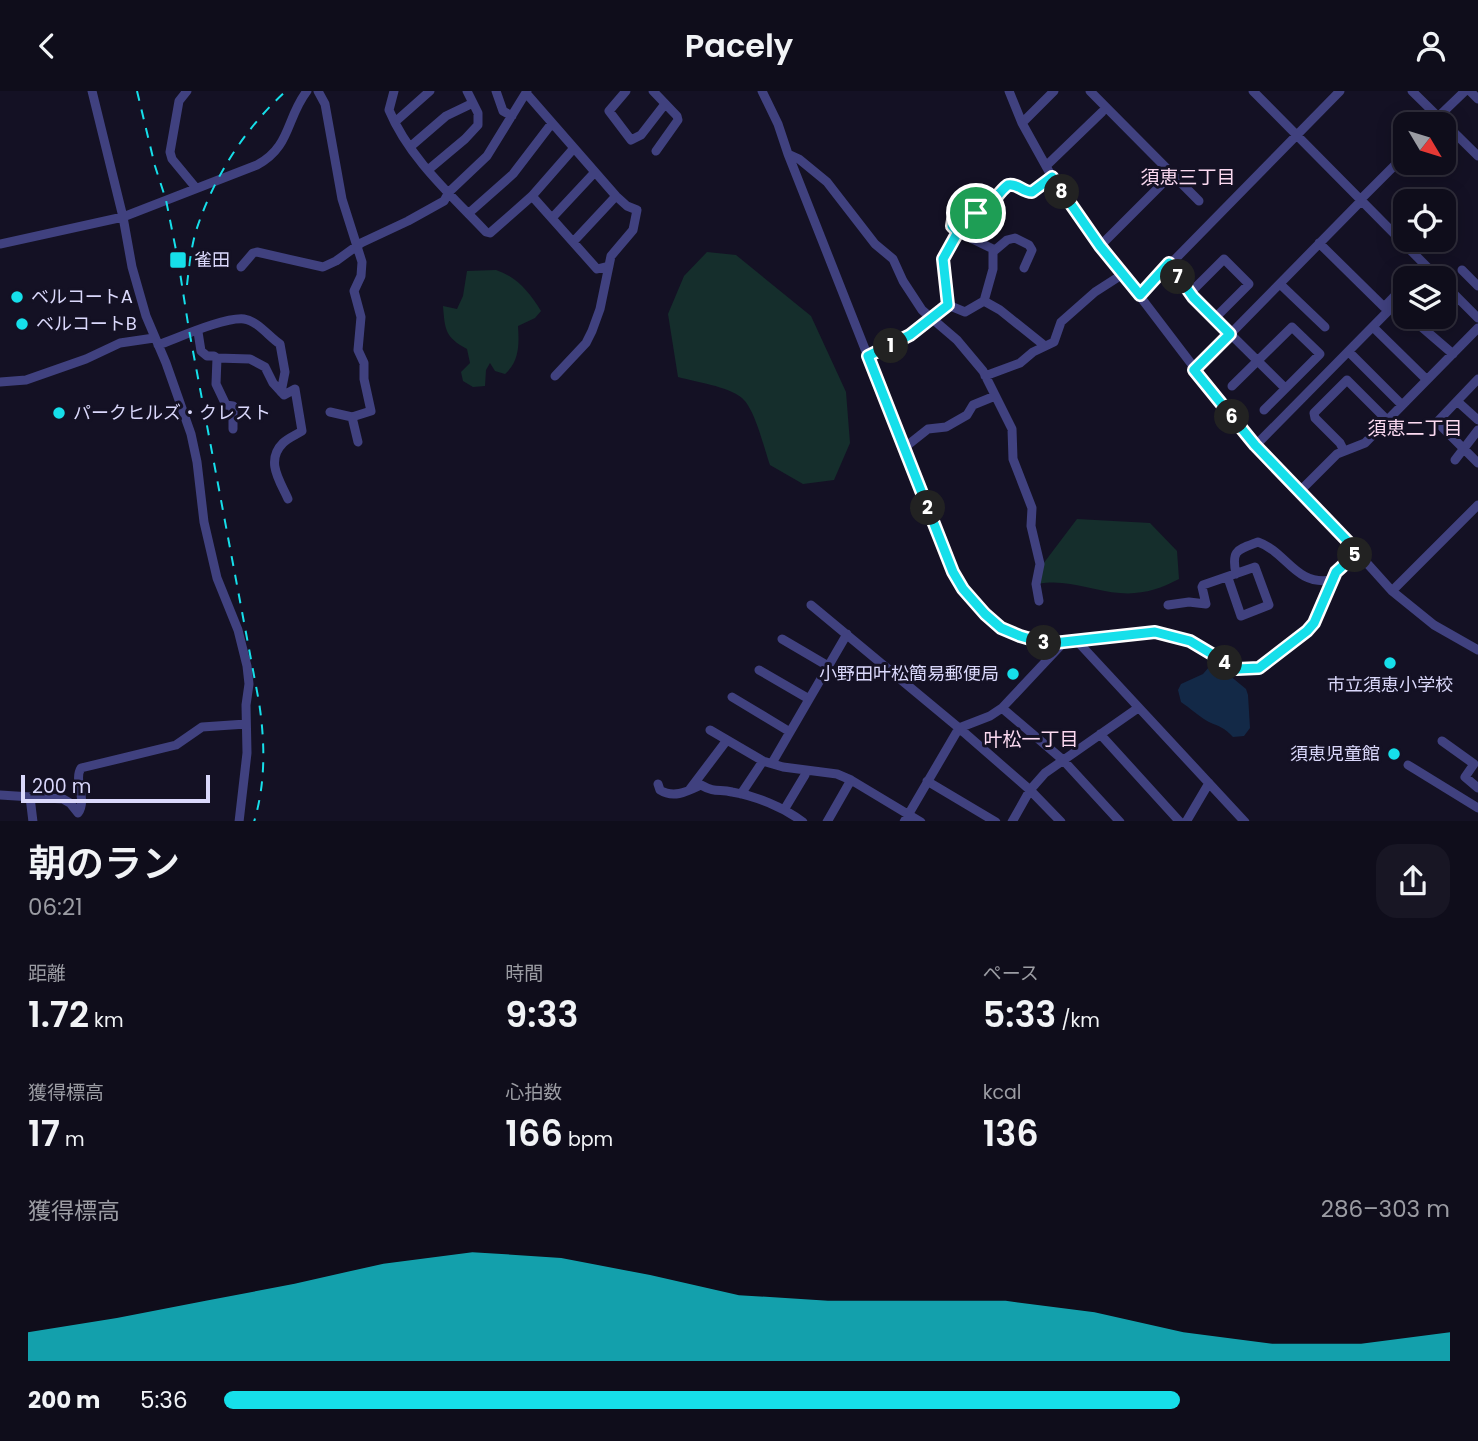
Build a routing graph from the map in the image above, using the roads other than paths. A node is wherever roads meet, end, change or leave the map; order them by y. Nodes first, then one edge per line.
1 (92, 91) edge
2 (187, 91) edge
3 (307, 91) edge
4 (318, 91) edge
5 (394, 91) edge
6 (430, 91) edge
7 (467, 91) edge
8 (496, 91) edge
9 (626, 91) edge
10 (653, 91) edge
11 (762, 91) edge
12 (1009, 91) edge
13 (1054, 91) edge
14 (1090, 91) edge
15 (1253, 91) edge
16 (1340, 91) edge
17 (1412, 91) edge
18 (1465, 91) edge
19 (1470, 91) edge
20 (526, 92) edge
21 (1478, 99) edge
22 (473, 103) junction
23 (665, 104) junction
24 (1431, 112) edge
25 (1445, 112) edge
26 (1102, 113) dead end
27 (512, 116) junction
28 (395, 122) junction
29 (552, 123) junction
30 (1022, 123) junction
31 (1297, 134) junction
32 (1456, 136) edge
33 (410, 147) junction
34 (574, 148) junction
35 (656, 151) dead end
36 (788, 154) junction
37 (1478, 156) edge
38 (1046, 166) junction
39 (1393, 167) edge
40 (428, 170) junction
41 (595, 172) junction
42 (1172, 174) junction
43 (1052, 177) junction
44 (195, 188) junction
45 (449, 192) junction
46 (532, 196) junction
47 (617, 196) junction
48 (1361, 200) junction
49 (1199, 201) dead end
50 (468, 213) junction
51 (123, 217) junction
52 (552, 218) junction
53 (958, 232) junction
54 (574, 241) junction
55 (1320, 243) junction
56 (0, 244) edge
57 (356, 246) junction
58 (1100, 246) junction
59 (994, 251) junction
60 (1169, 263) junction
61 (1425, 265) edge
62 (609, 266) junction
63 (241, 267) dead end
64 (1024, 268) dead end
65 (939, 269) dead end
66 (1462, 270) dead end
67 (1123, 274) junction
68 (1280, 284) junction
69 (1478, 286) edge
70 (945, 288) junction
71 (1190, 293) junction
72 (1140, 295) junction
73 (1393, 298) edge
74 (1458, 298) edge
75 (984, 301) junction
76 (948, 305) junction
77 (1393, 306) edge
78 (930, 318) junction
79 (1215, 318) junction
80 (1478, 318) edge
81 (1325, 327) dead end
82 (1373, 327) junction
83 (1478, 328) edge
84 (1427, 330) edge
85 (198, 332) junction
86 (1230, 334) junction
87 (156, 341) junction
88 (1045, 346) junction
89 (1349, 352) junction
90 (1453, 353) junction
91 (868, 356) junction
92 (217, 358) junction
93 (1257, 361) junction
94 (1194, 370) junction
95 (555, 376) dead end
96 (985, 376) junction
97 (1427, 380) junction
98 (1477, 380) edge
99 (0, 382) edge
100 (1232, 386) dead end
101 (1285, 388) junction
102 (281, 392) junction
103 (995, 396) junction
104 (1457, 401) junction
105 (1402, 405) junction
106 (1264, 409) dead end
107 (330, 412) dead end
108 (352, 417) junction
109 (1478, 420) edge
110 (1388, 421) junction
111 (233, 429) dead end
112 (1478, 430) edge
113 (358, 442) dead end
114 (1255, 445) junction
115 (904, 448) junction
116 (1464, 448) junction
117 (1344, 451) junction
118 (1455, 460) dead end
119 (1478, 463) edge
120 (1300, 492) junction
121 (288, 499) dead end
122 (1478, 505) edge
123 (1358, 552) junction
124 (1232, 576) junction
125 (1331, 580) junction
126 (1392, 591) junction
127 (1039, 601) dead end
128 (811, 605) dead end
129 (1168, 605) dead end
130 (847, 634) junction
131 (1478, 636) edge
132 (782, 639) dead end
133 (1065, 641) junction
134 (1077, 641) junction
135 (1474, 647) edge
136 (828, 666) junction
137 (759, 670) dead end
138 (732, 697) dead end
139 (809, 699) junction
140 (1002, 708) junction
141 (1138, 708) junction
142 (246, 723) junction
143 (959, 728) junction
144 (710, 730) dead end
145 (790, 732) junction
146 (1100, 734) junction
147 (727, 740) junction
148 (1442, 741) dead end
149 (1063, 760) junction
150 (767, 762) junction
151 (1408, 765) dead end
152 (805, 770) junction
153 (851, 780) junction
154 (927, 781) junction
155 (1209, 783) junction
156 (658, 784) dead end
157 (1478, 787) edge
158 (688, 790) junction
159 (1030, 790) junction
160 (741, 794) junction
161 (0, 795) edge
162 (30, 797) junction
163 (1478, 808) edge
164 (784, 810) junction
165 (906, 818) edge
166 (33, 821) edge
167 (239, 821) edge
168 (803, 821) edge
169 (827, 821) edge
170 (921, 821) edge
171 (996, 821) edge
172 (1012, 821) edge
173 (1061, 821) edge
174 (1120, 821) edge
175 (1180, 821) edge
176 (1186, 821) edge
177 (1245, 821) edge

1 - 51 street
2 - 44 street
3 - 44 street
4 - 57 street
5 - 28 street
6 - 28 street
7 - 22 street
8 - 27 street
9 - 23 street
10 - 23 street
11 - 36 street
12 - 30 street
13 - 30 street
14 - 42 street
15 - 31 street
16 - 31 street
17 - 24 street
18 - 25 street
19 - 21 street
20 - 27 street
20 - 29 street
22 - 33 street
22 - 40 street
23 - 35 street
26 - 38 street
27 - 45 street
28 - 33 street
29 - 34 street
29 - 50 street
30 - 38 street
31 - 48 street
31 - 60 street
32 - 37 street
33 - 40 street
34 - 41 street
34 - 46 street
36 - 78 street
36 - 91 street
38 - 43 street
39 - 48 street
40 - 45 street
41 - 47 street
41 - 52 street
42 - 49 street
42 - 58 street
43 - 53 street
43 - 58 street
44 - 51 street
45 - 50 street
45 - 57 street
46 - 50 street
46 - 52 street
47 - 54 street
47 - 62 street
48 - 55 street
48 - 61 street
51 - 56 street
51 - 87 street
52 - 54 street
53 - 59 street
53 - 70 street
54 - 62 street
55 - 68 street
55 - 73 street
57 - 63 street
57 - 108 street
58 - 67 street
59 - 64 street
59 - 75 street
60 - 71 street
60 - 72 street
62 - 95 street
65 - 70 street
66 - 69 street
67 - 72 street
67 - 88 street
68 - 81 street
68 - 86 street
70 - 76 street
71 - 79 street
71 - 79 street
72 - 94 street
74 - 80 street
75 - 76 street
75 - 88 street
76 - 78 street
77 - 82 street
78 - 91 street
78 - 96 street
79 - 86 street
82 - 89 street
82 - 97 street
83 - 90 street
84 - 90 street
85 - 87 street
85 - 92 street
85 - 102 street
86 - 93 street
86 - 94 street
87 - 99 street
87 - 142 street
88 - 96 street
89 - 105 street
89 - 114 street
90 - 97 street
91 - 115 street
92 - 102 street
92 - 111 street
93 - 100 street
93 - 101 street
93 - 101 street
94 - 114 street
96 - 103 street
97 - 105 street
98 - 104 street
101 - 106 street
102 - 121 street
103 - 115 street
103 - 127 street
104 - 109 street
104 - 116 street
105 - 110 street
107 - 108 street
108 - 113 street
110 - 117 street
110 - 117 street
112 - 116 street
114 - 120 street
115 - 133 street
116 - 118 street
116 - 119 street
117 - 120 street
120 - 123 street
122 - 126 street
123 - 125 street
123 - 126 street
124 - 124 street
124 - 125 street
124 - 129 street
125 - 134 street
126 - 135 street
128 - 130 street
130 - 136 street
130 - 143 street
131 - 135 street
132 - 136 street
133 - 134 street
133 - 140 street
134 - 141 street
136 - 139 street
137 - 139 street
138 - 145 street
139 - 145 street
140 - 143 street
140 - 149 street
141 - 146 street
141 - 155 street
142 - 162 street
142 - 167 street
143 - 154 street
143 - 159 street
144 - 147 street
145 - 150 street
146 - 149 street
146 - 175 street
147 - 150 street
147 - 158 street
148 - 157 street
149 - 159 street
149 - 174 street
150 - 152 street
150 - 160 street
151 - 163 street
152 - 153 street
152 - 164 street
153 - 165 street
153 - 169 street
154 - 165 street
154 - 171 street
155 - 176 street
155 - 177 street
156 - 158 street
158 - 160 street
159 - 172 street
159 - 173 street
160 - 164 street
161 - 162 street
162 - 166 street
164 - 168 street
165 - 170 street

